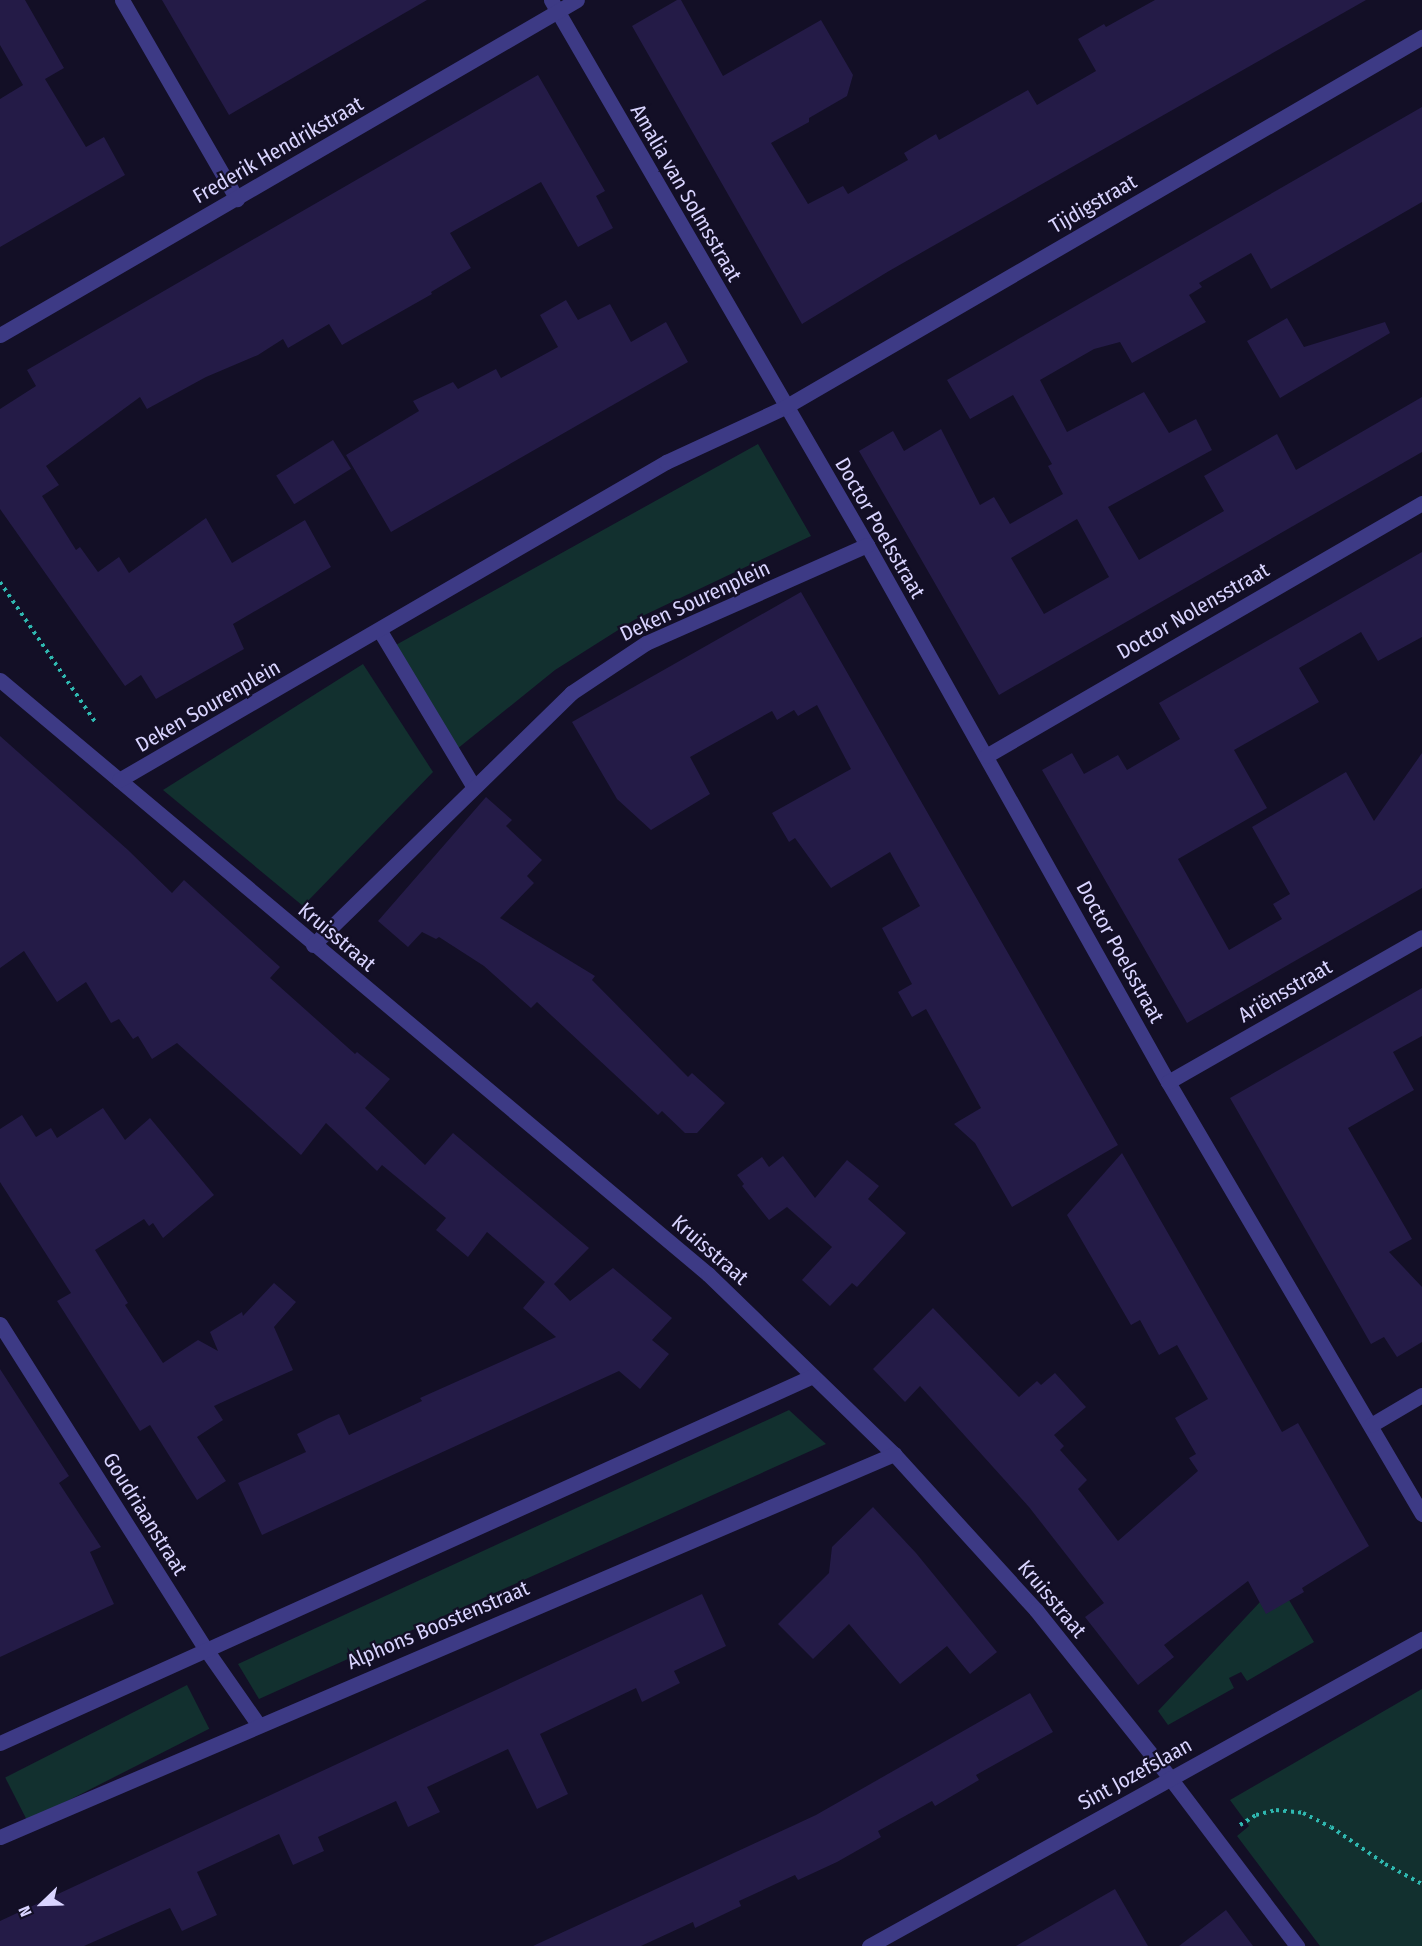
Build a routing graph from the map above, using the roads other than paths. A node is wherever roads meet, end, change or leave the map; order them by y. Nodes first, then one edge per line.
1 (122, 0) edge
2 (577, 0) edge
3 (554, 6) edge
4 (1422, 37) edge
5 (237, 199) junction
6 (0, 335) edge
7 (785, 407) junction
8 (1422, 503) edge
9 (867, 545) junction
10 (380, 631) junction
11 (0, 680) edge
12 (986, 756) junction
13 (119, 780) junction
14 (473, 786) junction
15 (1422, 937) edge
16 (313, 945) junction
17 (1168, 1082) junction
18 (0, 1324) edge
19 (813, 1376) junction
20 (1422, 1395) edge
21 (1371, 1425) junction
22 (894, 1454) junction
23 (1422, 1514) edge
24 (1422, 1639) edge
25 (207, 1651) junction
26 (258, 1724) junction
27 (0, 1743) edge
28 (1170, 1778) junction
29 (0, 1836) edge
30 (869, 1946) edge
31 (1297, 1946) edge

1 - 5 street
2 - 3 street, Frederik Hendrikstraat
3 - 5 street, Frederik Hendrikstraat
3 - 7 street, Amalia van Solmsstraat
4 - 7 street, Tijdigstraat
5 - 6 street, Frederik Hendrikstraat
7 - 9 street, Doctor Poelsstraat
7 - 10 street, Deken Sourenplein
8 - 12 street, Doctor Nolensstraat
9 - 12 street, Doctor Poelsstraat
9 - 14 street, Deken Sourenplein
10 - 13 street, Deken Sourenplein
10 - 14 street
11 - 13 street, Kruisstraat
12 - 17 street, Doctor Poelsstraat
13 - 16 street, Kruisstraat
14 - 16 street, Deken Sourenplein
15 - 17 street, Ariënsstraat
16 - 19 street, Kruisstraat
17 - 21 street, Doctor Poelsstraat
18 - 25 street, Goudriaanstraat
19 - 22 street, Kruisstraat
19 - 25 street
20 - 21 street
21 - 23 street, Doctor Poelsstraat
22 - 26 street, Alphons Boostenstraat
22 - 28 street, Kruisstraat
24 - 28 street, Sint Jozefslaan
25 - 26 street, Goudriaanstraat
25 - 27 street
26 - 29 street, Alphons Boostenstraat
28 - 30 street, Sint Jozefslaan
28 - 31 street, Kruisstraat

